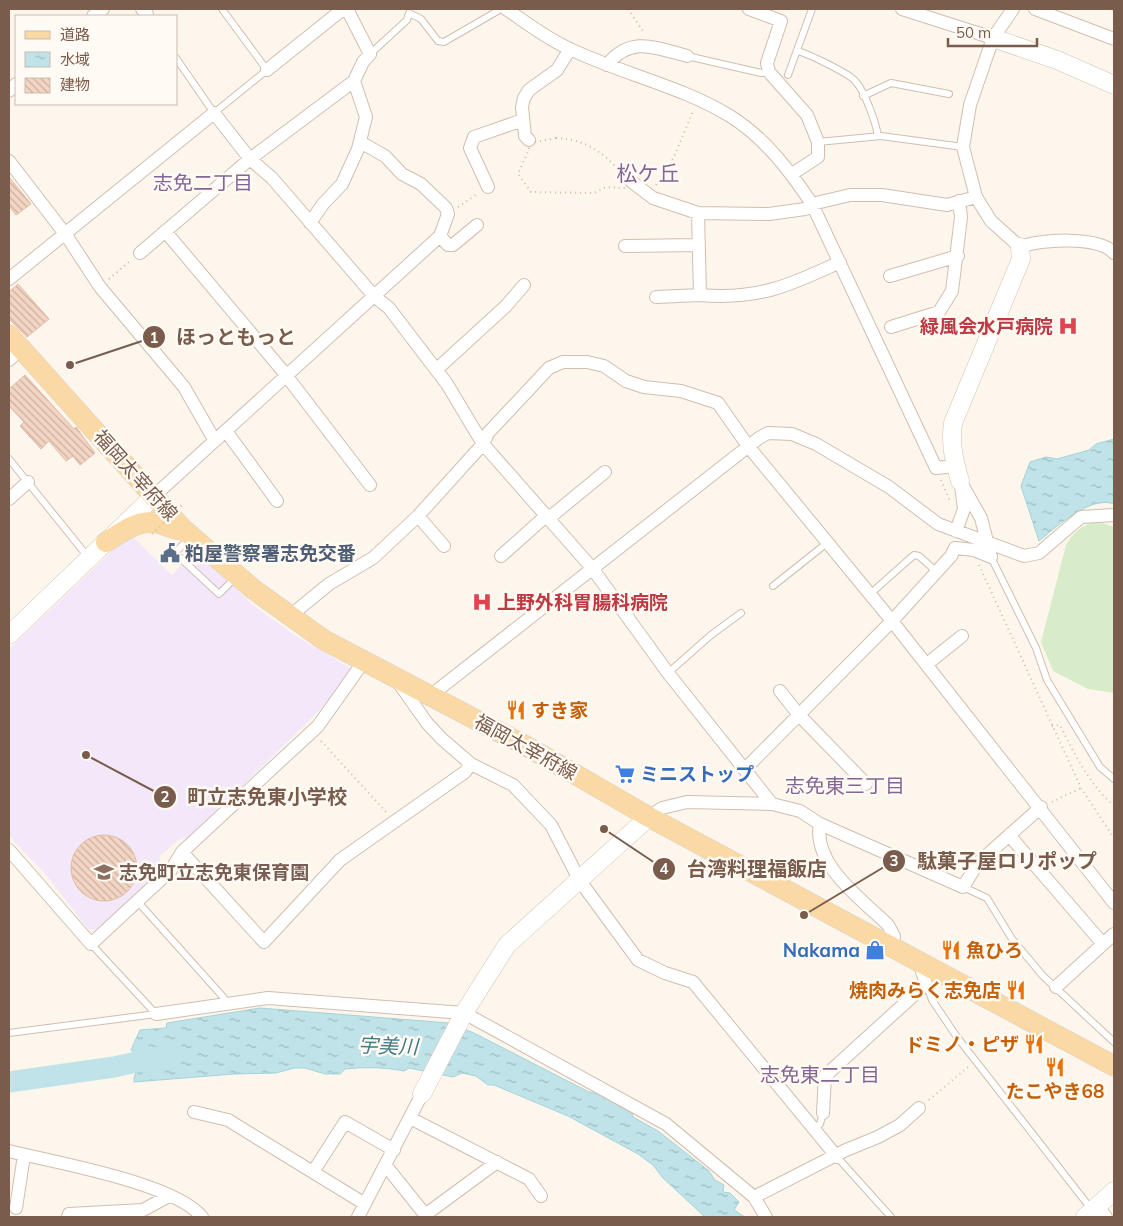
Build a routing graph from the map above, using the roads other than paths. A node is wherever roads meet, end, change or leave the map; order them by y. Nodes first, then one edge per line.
1 (222, 9) edge
2 (345, 9) edge
3 (501, 9) edge
4 (506, 9) edge
5 (749, 9) edge
6 (812, 9) edge
7 (902, 9) edge
8 (1013, 9) edge
9 (1035, 9) edge
10 (409, 11) edge
11 (993, 38) junction
12 (1114, 39) edge
13 (570, 49) junction
14 (798, 51) junction
15 (370, 54) junction
16 (687, 56) joint
17 (178, 61) edge
18 (608, 65) junction
19 (267, 70) junction
20 (769, 72) junction
21 (788, 75) dead end
22 (354, 81) junction
23 (1114, 85) edge
24 (949, 94) dead end
25 (863, 96) junction
26 (214, 113) junction
27 (523, 120) junction
28 (878, 136) junction
29 (530, 140) road end
30 (360, 142) junction
31 (818, 142) junction
32 (963, 147) junction
33 (250, 159) junction
34 (9, 161) edge
35 (792, 174) junction
36 (632, 182) road end
37 (488, 187) road end
38 (976, 197) junction
39 (959, 201) junction
40 (812, 204) junction
41 (698, 213) junction
42 (310, 223) junction
43 (477, 225) dead end
44 (165, 231) junction
45 (66, 235) junction
46 (440, 236) junction
47 (699, 245) junction
48 (625, 246) dead end
49 (1020, 247) junction
50 (140, 253) road end
51 (1114, 254) edge
52 (958, 256) junction
53 (840, 262) junction
54 (890, 276) dead end
55 (9, 279) edge
56 (524, 285) dead end
57 (700, 295) junction
58 (374, 296) junction
59 (656, 297) dead end
60 (891, 327) dead end
61 (13, 348) edge
62 (436, 370) junction
63 (286, 376) junction
64 (226, 431) junction
65 (215, 441) junction
66 (483, 444) junction
67 (748, 446) junction
68 (9, 459) edge
69 (605, 472) dead end
70 (958, 474) junction
71 (28, 482) junction
72 (370, 485) dead end
73 (154, 496) junction
74 (9, 499) edge
75 (277, 501) dead end
76 (1114, 515) edge
77 (418, 516) junction
78 (548, 516) junction
79 (958, 525) junction
80 (187, 532) junction
81 (106, 542) junction
82 (827, 543) junction
83 (987, 544) junction
84 (444, 546) dead end
85 (501, 556) dead end
86 (991, 557) junction
87 (88, 558) junction
88 (592, 568) junction
89 (937, 572) junction
90 (237, 576) junction
91 (773, 586) dead end
92 (870, 594) junction
93 (741, 613) dead end
94 (290, 616) junction
95 (892, 621) junction
96 (9, 635) edge
97 (962, 636) dead end
98 (364, 661) junction
99 (927, 664) junction
100 (668, 673) junction
101 (395, 678) junction
102 (780, 691) dead end
103 (430, 696) junction
104 (799, 714) junction
105 (471, 764) junction
106 (746, 768) junction
107 (1114, 779) edge
108 (866, 784) dead end
109 (772, 804) junction
110 (1041, 807) junction
111 (649, 817) junction
112 (820, 824) junction
113 (1009, 835) junction
114 (9, 850) edge
115 (182, 852) junction
116 (580, 882) junction
117 (963, 887) junction
118 (138, 902) junction
119 (1114, 903) edge
120 (1114, 934) edge
121 (92, 944) junction
122 (1103, 944) junction
123 (892, 948) junction
124 (919, 962) junction
125 (926, 984) junction
126 (1056, 987) junction
127 (225, 1003) junction
128 (156, 1014) junction
129 (460, 1020) junction
130 (9, 1033) edge
131 (1114, 1042) edge
132 (1114, 1066) edge
133 (422, 1094) joint
134 (919, 1108) road end
135 (194, 1112) dead end
136 (823, 1113) joint
137 (410, 1118) junction
138 (814, 1129) junction
139 (394, 1150) junction
140 (9, 1152) edge
141 (24, 1155) junction
142 (837, 1157) junction
143 (496, 1162) junction
144 (386, 1166) junction
145 (313, 1172) junction
146 (1114, 1191) edge
147 (169, 1196) junction
148 (541, 1196) dead end
149 (754, 1197) junction
150 (365, 1204) junction
151 (16, 1208) dead end
152 (1095, 1213) edge
153 (426, 1216) edge
154 (68, 1217) edge
155 (202, 1217) edge
156 (358, 1217) edge
157 (766, 1217) edge
158 (891, 1217) edge

1 - 19 lane
2 - 15 street
2 - 19 street
3 - 10 lane
4 - 13 street
5 - 20 street
6 - 14 lane
7 - 11 street
8 - 11 street
9 - 12 street
10 - 15 lane
11 - 23 street
11 - 32 street
13 - 18 street
13 - 27 street
14 - 21 lane
14 - 25 lane
15 - 22 street
16 - 18 street
16 - 20 lane
17 - 26 lane
18 - 35 street
19 - 26 lane
20 - 31 street
22 - 30 street
22 - 33 street
24 - 25 lane
25 - 28 lane
26 - 33 street
26 - 45 street
27 - 29 street
27 - 37 street
28 - 31 lane
28 - 32 lane
30 - 42 street
30 - 46 street
31 - 35 street
32 - 38 street
33 - 42 street
33 - 44 street
34 - 45 street
35 - 40 street
36 - 41 street
38 - 39 street
38 - 49 street
39 - 40 street
39 - 52 street
40 - 41 street
40 - 53 street
41 - 47 street
42 - 58 street
43 - 46 street
44 - 50 street
44 - 63 street
45 - 55 street
45 - 65 street
46 - 58 street
47 - 48 street
47 - 57 street
49 - 51 street
49 - 70 street
52 - 54 street
52 - 60 street
53 - 57 street
53 - 70 street
56 - 62 street
57 - 59 street
58 - 62 street
58 - 63 street
61 - 73 main road, 福岡太宰府線
62 - 66 street
63 - 64 street
63 - 72 street
64 - 65 street
64 - 75 street
65 - 73 street
66 - 67 street
66 - 77 street
66 - 78 street
67 - 79 street
67 - 82 street
67 - 88 street
68 - 71 lane
69 - 78 street
70 - 79 street
70 - 83 street
71 - 74 street
71 - 87 lane
73 - 80 main road, 福岡太宰府線
73 - 81 street
76 - 83 street
77 - 84 street
77 - 94 street
78 - 85 street
78 - 88 street
79 - 83 street
80 - 81 main road
80 - 90 main road, 福岡太宰府線
80 - 90 lane
81 - 87 street
82 - 91 lane
82 - 92 street
83 - 86 street
86 - 89 street
86 - 107 lane
87 - 96 street
88 - 100 street
88 - 103 street
89 - 92 lane
89 - 95 street
90 - 94 main road, 福岡太宰府線
92 - 95 street
93 - 100 lane
94 - 98 main road, 福岡太宰府線
95 - 99 street
95 - 104 street
97 - 99 street
98 - 101 main road, 福岡太宰府線
98 - 115 street
99 - 110 street
100 - 106 street
101 - 103 main road, 福岡太宰府線
101 - 105 street
102 - 104 street
103 - 111 main road, 福岡太宰府線
104 - 106 street
104 - 108 street
105 - 115 street
105 - 116 street
106 - 109 street
109 - 111 street
109 - 112 street
110 - 113 street
110 - 119 street
111 - 116 street
111 - 123 main road, 福岡太宰府線
112 - 117 street
112 - 123 street
113 - 117 street
113 - 122 street
114 - 121 street
115 - 118 street
116 - 129 street
116 - 138 street
117 - 126 lane
118 - 121 street
118 - 127 lane
120 - 122 street
121 - 128 lane
122 - 126 street
123 - 124 main road, 福岡太宰府線
124 - 125 street
124 - 132 main road, 福岡太宰府線
125 - 136 street
125 - 152 lane
126 - 131 lane
127 - 128 street
127 - 129 street
128 - 130 lane
129 - 133 street
129 - 149 street
133 - 137 street
134 - 142 street
135 - 145 street
136 - 138 lane
137 - 139 street
137 - 143 street
138 - 142 street
139 - 144 street
139 - 145 street
140 - 141 street
141 - 147 street
141 - 151 street
142 - 149 street
142 - 158 lane
143 - 148 street
143 - 153 street
144 - 150 street
144 - 153 street
145 - 150 street
146 - 152 street
147 - 154 street
147 - 155 street
149 - 157 street
150 - 156 street

